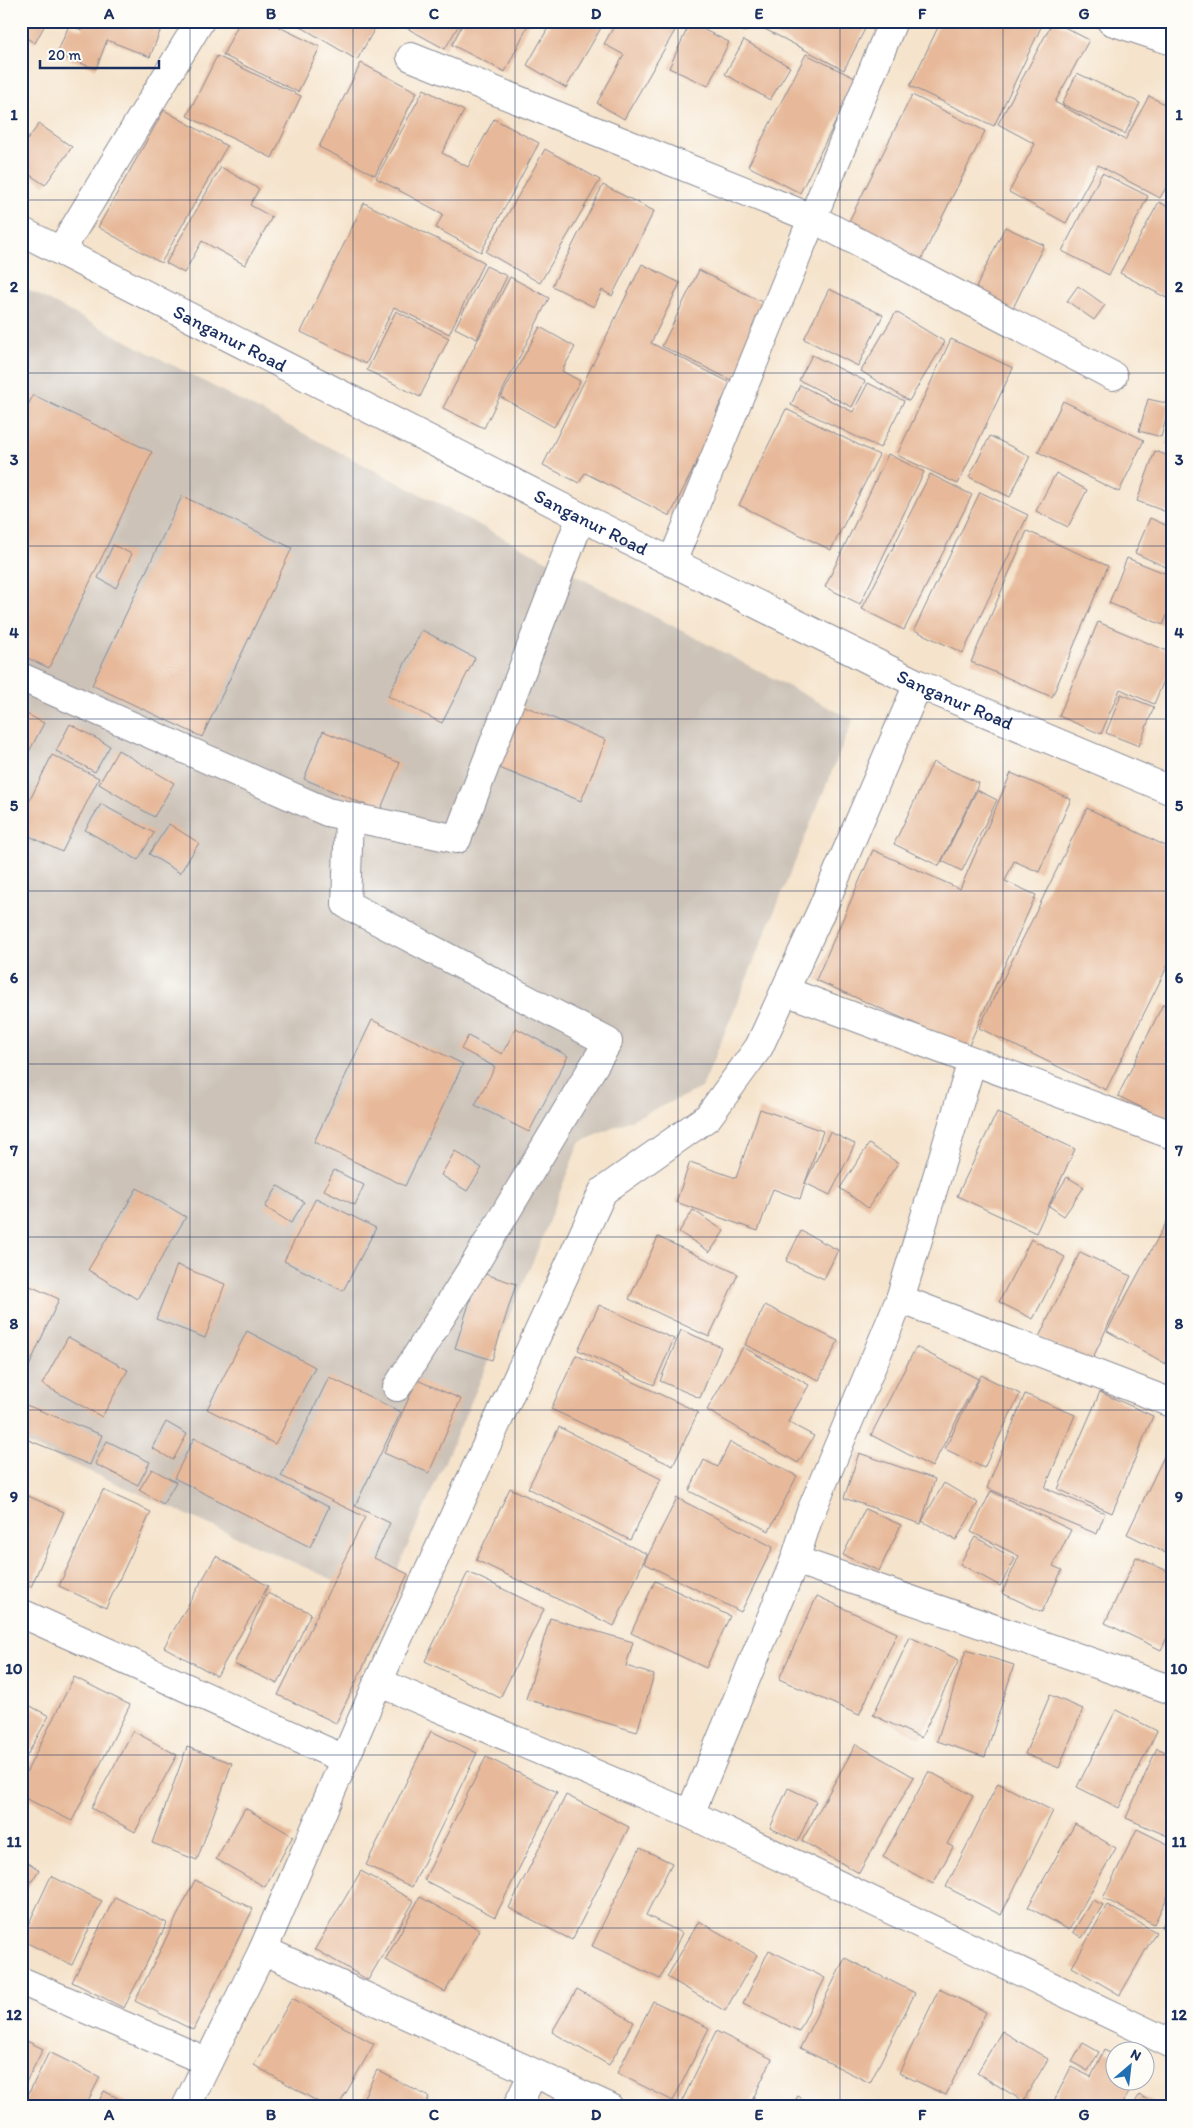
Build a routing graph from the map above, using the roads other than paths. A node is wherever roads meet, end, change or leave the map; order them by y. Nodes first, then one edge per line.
1 (200, 21) edge
2 (893, 21) edge
3 (1112, 21) edge
4 (1172, 41) edge
5 (411, 57) dead end
6 (812, 218) junction
7 (21, 231) edge
8 (61, 250) junction
9 (1113, 376) dead end
10 (581, 516) junction
11 (672, 562) junction
12 (21, 677) edge
13 (918, 684) junction
14 (1172, 791) edge
15 (349, 817) junction
16 (785, 991) junction
17 (972, 1061) junction
18 (1172, 1135) edge
19 (900, 1299) junction
20 (397, 1387) dead end
21 (1172, 1403) edge
22 (795, 1560) junction
23 (21, 1613) edge
24 (378, 1682) junction
25 (1172, 1690) edge
26 (344, 1759) junction
27 (690, 1814) junction
28 (263, 1950) junction
29 (21, 1981) edge
30 (1172, 2044) edge
31 (208, 2062) junction
32 (533, 2073) junction
33 (186, 2107) edge
34 (517, 2107) edge
35 (609, 2107) edge

1 - 8 street
2 - 6 street
3 - 4 street
5 - 6 street
6 - 9 street
6 - 11 street
7 - 8 street, Sanganur Road
8 - 10 street, Sanganur Road
10 - 11 street, Sanganur Road
10 - 15 street
11 - 13 street, Sanganur Road
12 - 15 street
13 - 14 street, Sanganur Road
13 - 16 street
15 - 20 street
16 - 17 street
16 - 24 street
17 - 18 street
17 - 19 street
19 - 21 street
19 - 22 street
22 - 25 street
22 - 27 street
23 - 26 street
24 - 26 street
24 - 27 street
26 - 28 street
27 - 30 street
28 - 31 street
28 - 32 street
29 - 31 street
31 - 33 street
32 - 34 street
32 - 35 street

